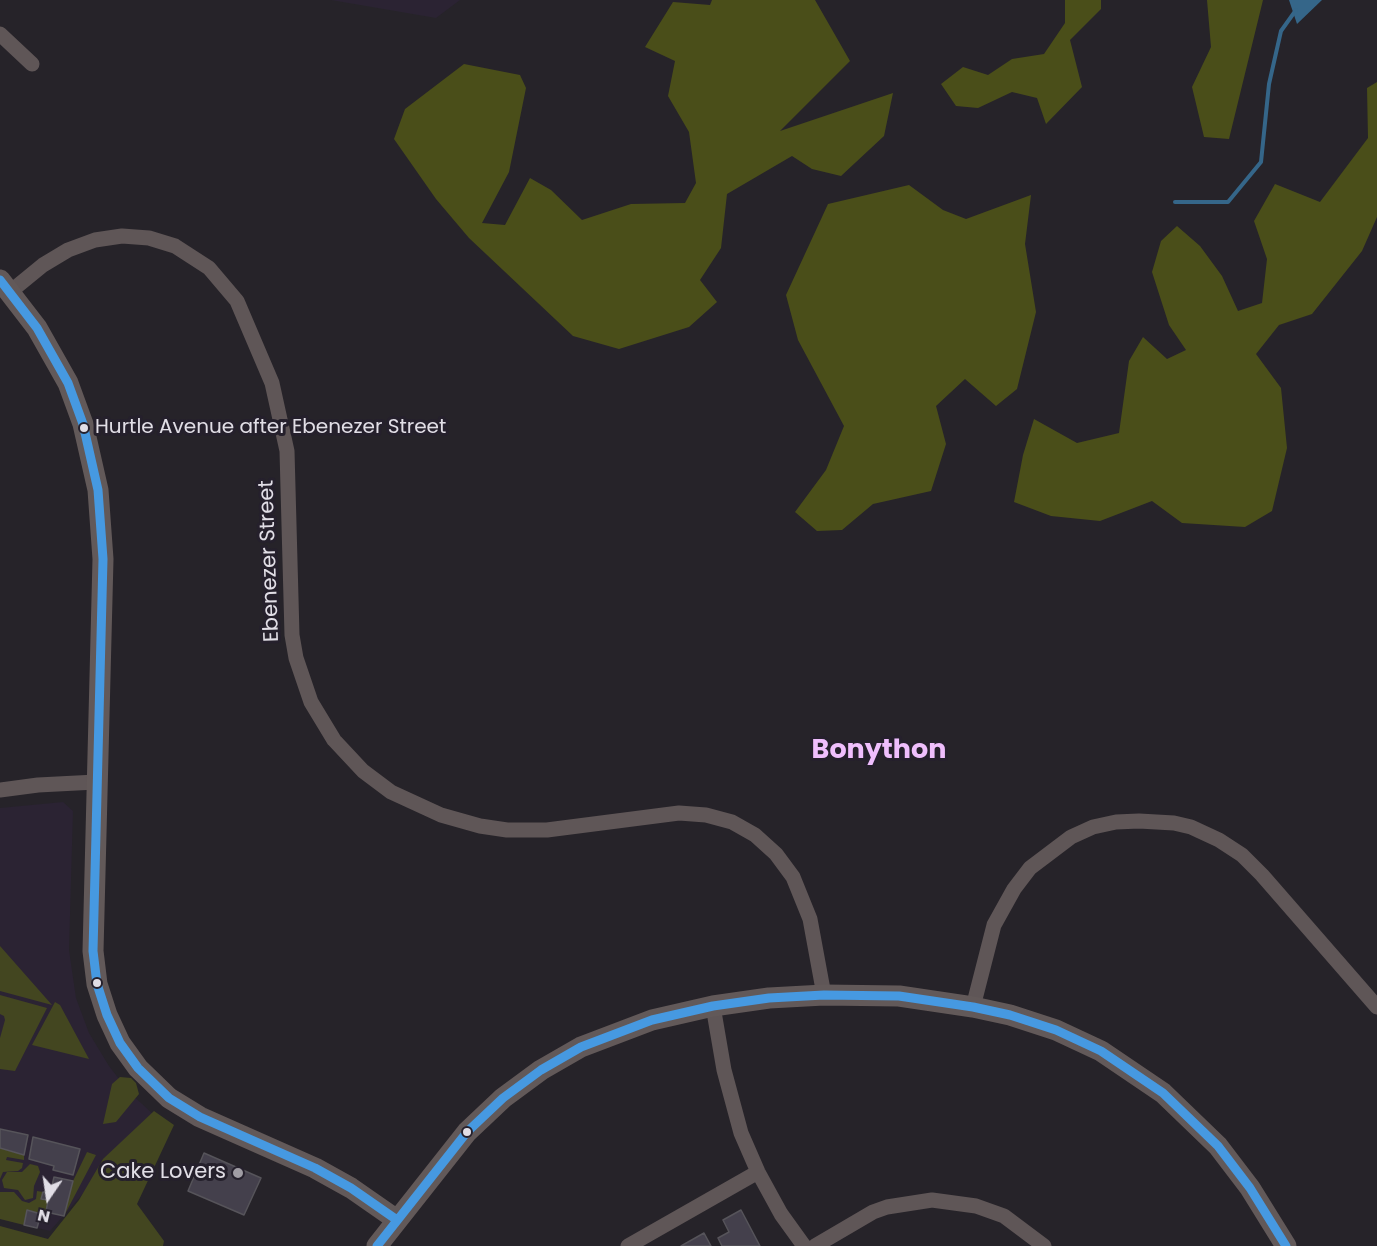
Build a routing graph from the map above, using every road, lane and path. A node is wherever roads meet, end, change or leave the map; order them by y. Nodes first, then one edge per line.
1 (0, 34) edge
2 (32, 64) dead end
3 (5, 286) edge
4 (96, 782) junction
5 (0, 790) edge
6 (824, 995) junction
7 (713, 1006) junction
8 (973, 1007) junction
9 (1377, 1007) edge
10 (758, 1172) junction
11 (397, 1220) junction
12 (376, 1246) edge
13 (628, 1246) edge
14 (804, 1246) edge
15 (815, 1246) edge
16 (1044, 1246) edge
17 (1286, 1246) edge

1 - 2 street
3 - 4 street
3 - 6 street, Ebenezer Street
4 - 5 street
4 - 11 street
6 - 7 street
6 - 8 street
7 - 10 street
7 - 11 street
8 - 9 street
8 - 17 street
10 - 13 street
10 - 14 street
11 - 12 street
15 - 16 street

